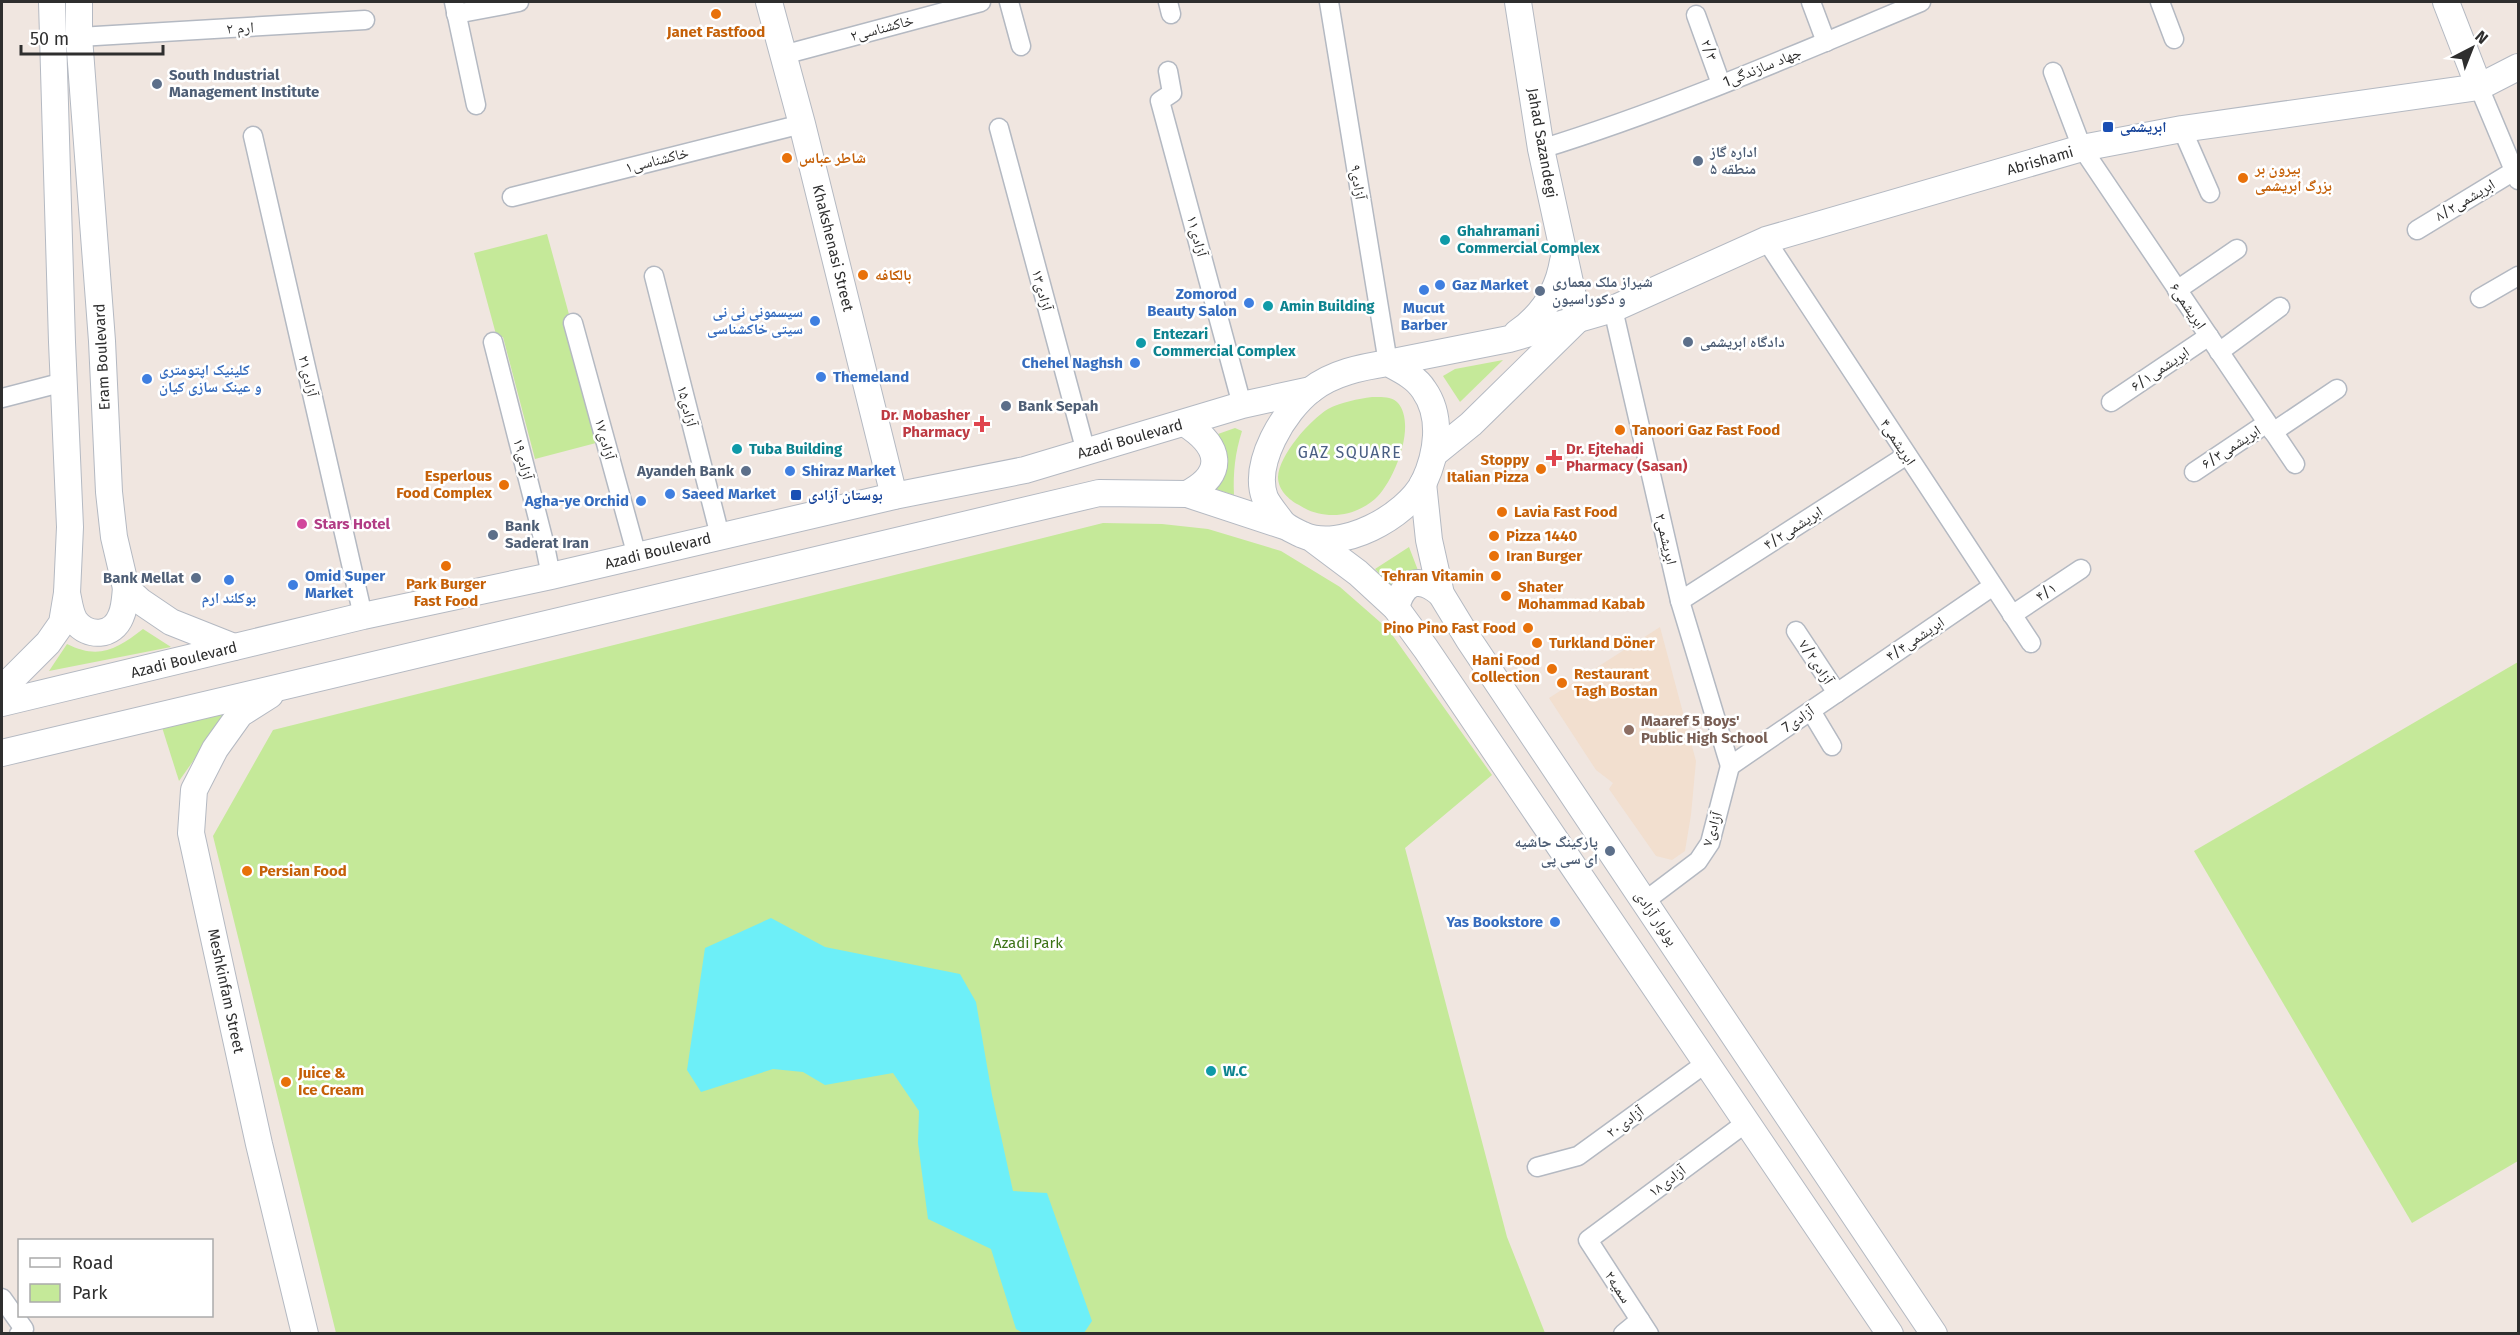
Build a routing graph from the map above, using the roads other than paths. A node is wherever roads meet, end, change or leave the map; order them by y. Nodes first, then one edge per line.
1 (52, 2) edge
2 (79, 2) edge
3 (519, 2) edge
4 (769, 2) edge
5 (981, 2) edge
6 (1009, 2) edge
7 (1329, 2) edge
8 (1518, 2) edge
9 (1811, 2) edge
10 (1921, 2) edge
11 (2160, 2) edge
12 (2446, 2) edge
13 (455, 8) edge
14 (1696, 15) dead end
15 (365, 20) dead end
16 (80, 37) junction
17 (2174, 39) dead end
18 (1826, 42) junction
19 (1021, 46) dead end
20 (783, 55) junction
21 (2518, 67) edge
22 (1168, 71) dead end
23 (2052, 72) dead end
24 (1721, 84) junction
25 (2479, 87) junction
26 (476, 105) dead end
27 (802, 123) junction
28 (999, 128) dead end
29 (2182, 129) junction
30 (253, 136) dead end
31 (1541, 148) junction
32 (2082, 148) junction
33 (2516, 176) edge
34 (2210, 193) dead end
35 (512, 197) dead end
36 (2417, 230) dead end
37 (1766, 240) junction
38 (2236, 249) dead end
39 (1563, 258) junction
40 (654, 276) dead end
41 (2518, 276) edge
42 (2178, 290) junction
43 (2480, 298) dead end
44 (2280, 307) dead end
45 (1613, 309) junction
46 (1578, 319) junction
47 (573, 323) dead end
48 (2209, 336) junction
49 (1509, 339) junction
50 (493, 342) dead end
51 (2219, 352) junction
52 (1388, 363) junction
53 (64, 382) junction
54 (2337, 389) dead end
55 (1311, 390) junction
56 (2, 398) edge
57 (2111, 402) dead end
58 (1242, 405) junction
59 (1186, 424) junction
60 (2270, 428) junction
61 (1086, 452) junction
62 (1434, 454) junction
63 (1906, 455) junction
64 (2295, 464) dead end
65 (2194, 472) dead end
66 (1423, 483) junction
67 (1187, 494) junction
68 (894, 496) junction
69 (1284, 526) junction
70 (720, 536) junction
71 (1314, 540) junction
72 (638, 556) junction
73 (2081, 569) dead end
74 (550, 576) junction
75 (1993, 586) junction
76 (126, 588) junction
77 (67, 593) junction
78 (1441, 594) junction
79 (1680, 601) junction
80 (1396, 608) junction
81 (2012, 615) junction
82 (363, 616) junction
83 (1796, 631) dead end
84 (2031, 643) dead end
85 (234, 647) junction
86 (288, 683) junction
87 (2, 689) edge
88 (1837, 693) junction
89 (2, 703) edge
90 (1810, 711) junction
91 (1832, 746) dead end
92 (2, 753) edge
93 (1730, 766) junction
94 (1645, 901) junction
95 (1706, 1063) junction
96 (1747, 1122) junction
97 (1537, 1167) dead end
98 (1588, 1240) joint
99 (2, 1298) edge
100 (1644, 1327) edge
101 (19, 1334) edge
102 (305, 1334) edge
103 (1623, 1334) edge
104 (1890, 1334) edge
105 (1934, 1334) edge

1 - 53 main road
2 - 16 main road, Eram Boulevard
3 - 13 street
4 - 20 main road, Khakshenasi Street
5 - 20 street, خاکشناسی۲
6 - 19 street
7 - 52 street, آزادی۹
8 - 31 main road, Jahad Sazandegi
9 - 18 street
10 - 18 street, 1جهاد سازندگی
11 - 17 street
12 - 25 main road
13 - 26 street
14 - 24 street, ۲/۳
15 - 16 street, ارم ۲
16 - 76 main road, Eram Boulevard
18 - 24 street, 1جهاد سازندگی
20 - 27 main road, Khakshenasi Street
21 - 25 main road, Abrishami
22 - 58 street, آزادی۱۱
23 - 32 street, ابریشمی۶
24 - 31 street, 1جهاد سازندگی
25 - 29 main road, Abrishami
25 - 33 street
27 - 35 street, خاکشناسی۱
27 - 68 main road, Khakshenasi Street
28 - 61 street, آزادی۱۳
29 - 32 main road, Abrishami
29 - 34 street
30 - 82 street, آزادی۲۱
31 - 39 main road, Jahad Sazandegi
32 - 37 main road, Abrishami
32 - 42 street, ابریشمی۶
33 - 36 street, ۸/۲ابریشمی
37 - 45 main road, Abrishami
37 - 63 street, ابریشمی۴
38 - 42 street
39 - 46 main road, Jahad Sazandegi
39 - 49 main road
40 - 70 street, آزادی۱۵
41 - 43 street
42 - 48 street, ابریشمی۶
44 - 51 street
45 - 46 main road, Abrishami
45 - 79 street, ابریشمی۲
46 - 49 main road, Abrishami
46 - 62 main road
47 - 72 street, آزادی۱۷
48 - 51 street, ابریشمی۶
48 - 57 street, ۶/۱ابریشمی
49 - 52 main road, Abrishami
50 - 74 street, آزادی۱۹
51 - 60 street, ابریشمی۶
52 - 55 main road
52 - 62 main road
53 - 56 street
53 - 77 main road
54 - 60 street, ۶/۳ابریشمی
55 - 58 main road, Azadi Boulevard
55 - 69 main road
58 - 59 main road, Azadi Boulevard
59 - 61 main road, Azadi Boulevard
59 - 67 main road
60 - 64 street, ابریشمی۶
60 - 65 street, ۶/۳ابریشمی
61 - 68 main road, Azadi Boulevard
62 - 66 main road
63 - 75 street, ابریشمی۴
63 - 79 street, ابریشمی۴/۲
66 - 71 main road
66 - 78 main road, بولوار آزادی
67 - 69 main road
67 - 86 main road
68 - 70 main road, Azadi Boulevard
69 - 71 main road
70 - 72 main road, Azadi Boulevard
71 - 80 main road
72 - 74 main road, Azadi Boulevard
73 - 81 street, ۴/۱
74 - 82 main road, Azadi Boulevard
75 - 81 street, ابریشمی۴
75 - 88 street, ابریشمی۴/۴
76 - 77 main road
76 - 85 main road
77 - 87 main road
78 - 80 main road
78 - 94 main road, بولوار آزادی
79 - 93 street, ابریشمی۲
80 - 95 main road
81 - 84 street, ابریشمی۴
82 - 85 main road, Azadi Boulevard
83 - 88 street, ۷/۲آزادی
85 - 89 main road, Azadi Boulevard
86 - 92 main road
86 - 102 main road, Meshkinfam Street
88 - 90 street, 7آزادی
90 - 91 street
90 - 93 street, 7آزادی
93 - 94 street, آزادی۷
94 - 105 main road, بولوار آزادی
95 - 96 main road
95 - 97 street, آزادی۲۰
96 - 98 street, آزادی۱۸
96 - 104 main road
98 - 100 street, ۲سمیه
99 - 101 street
100 - 103 street

